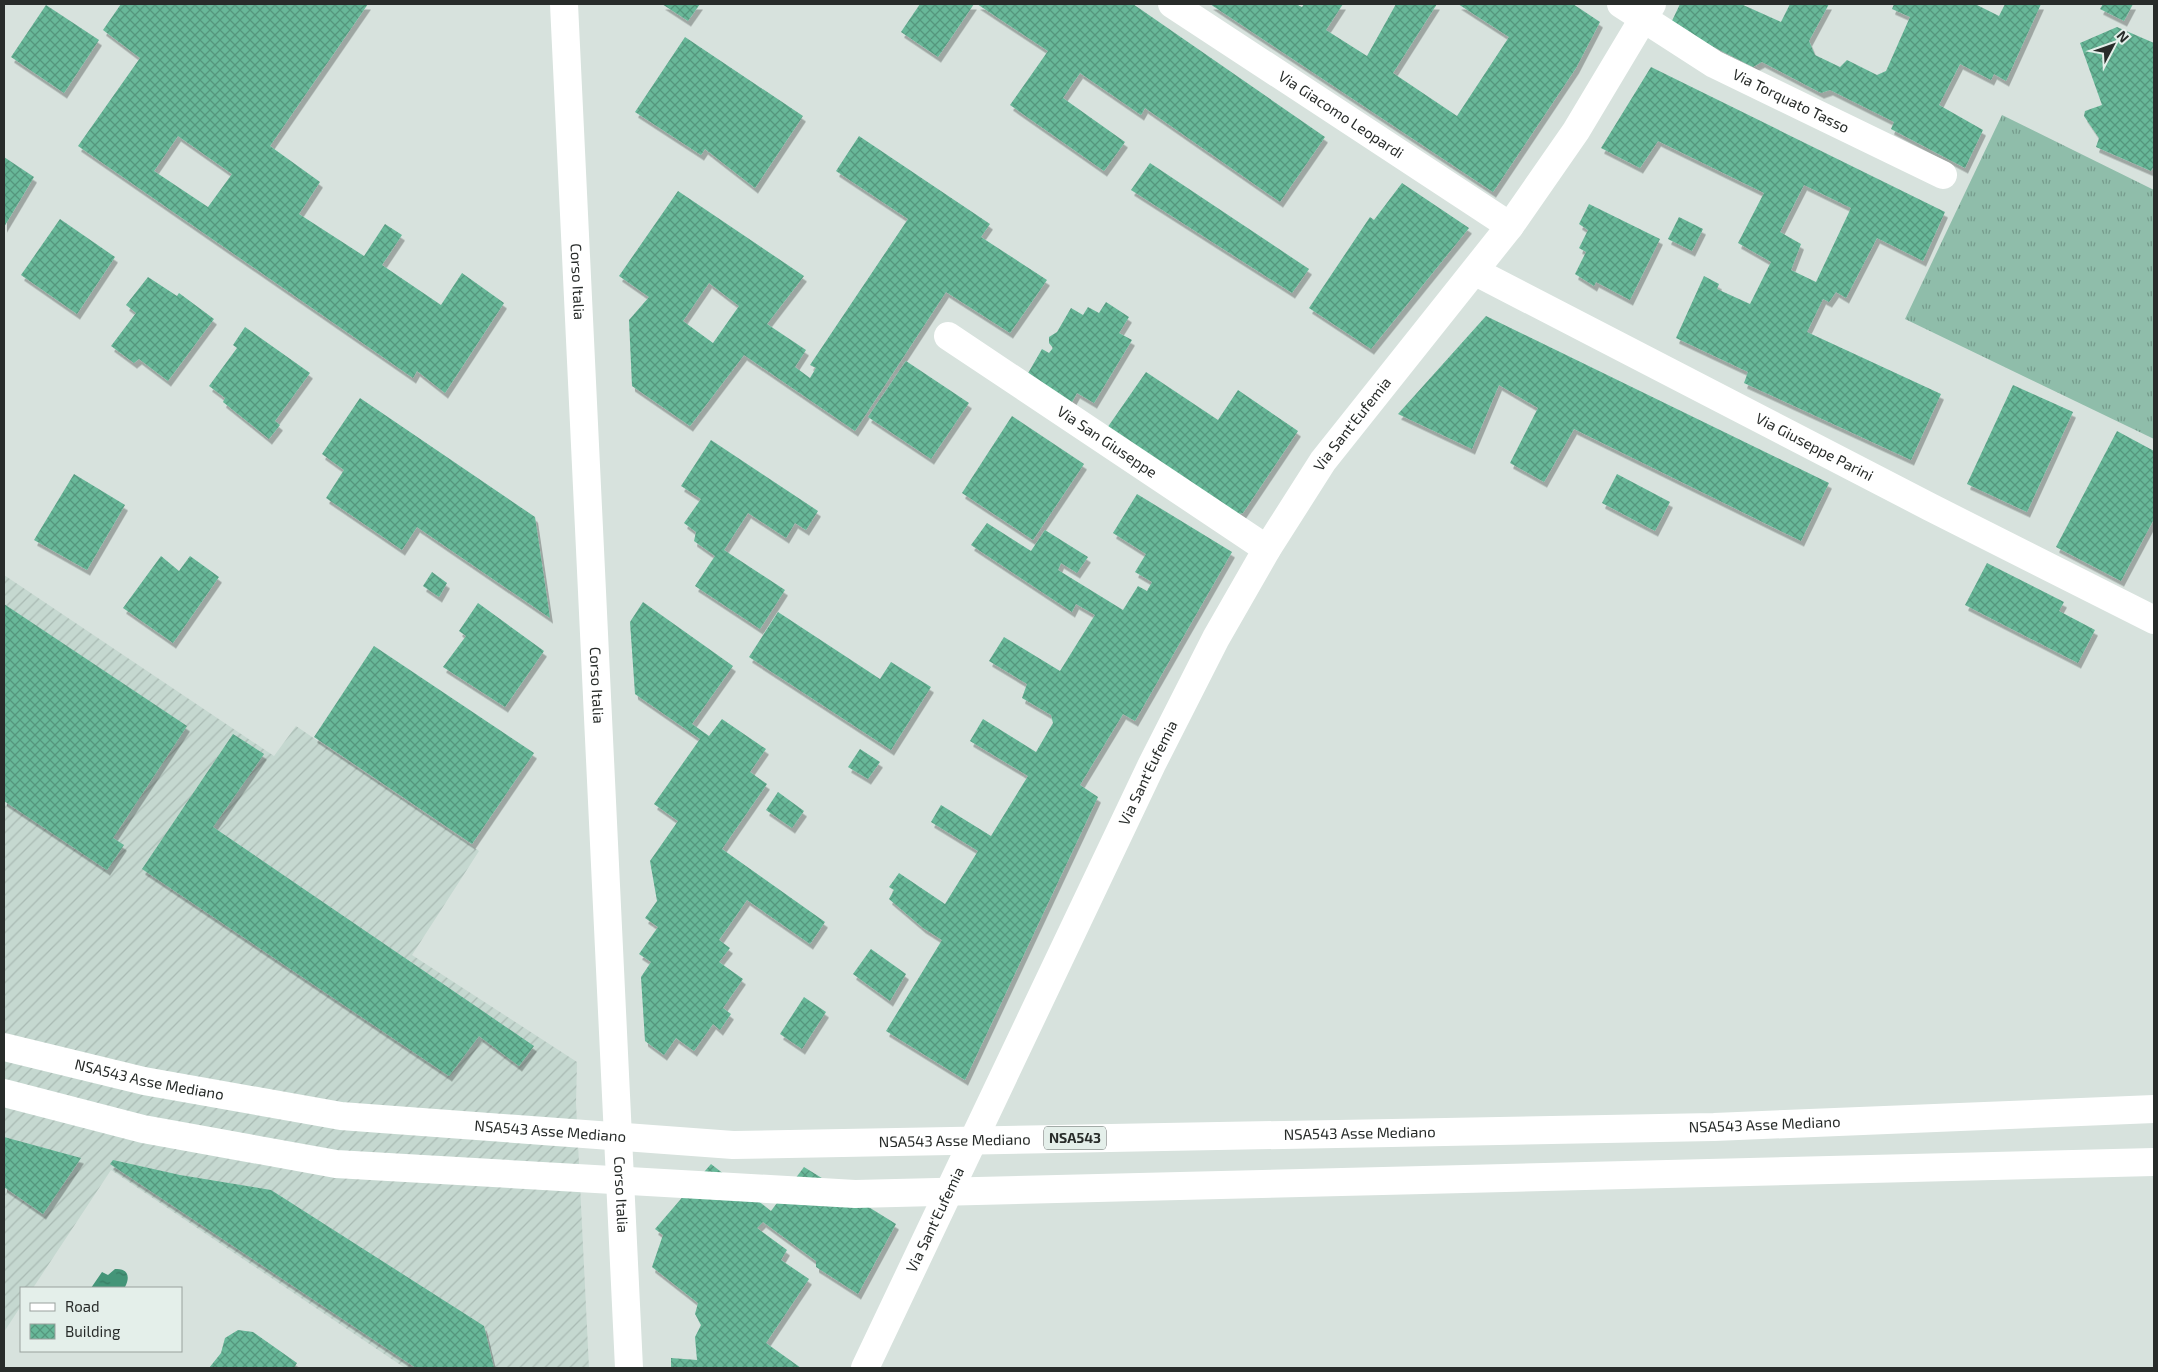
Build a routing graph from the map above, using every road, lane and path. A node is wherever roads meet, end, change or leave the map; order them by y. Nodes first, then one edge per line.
1 (564, 4) edge
2 (1172, 4) edge
3 (1621, 4) edge
4 (1648, 12) edge
5 (1943, 175) dead end
6 (1510, 226) junction
7 (1476, 272) junction
8 (948, 336) dead end
9 (1267, 549) junction
10 (2154, 620) edge
11 (4, 1047) edge
12 (4, 1093) edge
13 (2154, 1109) edge
14 (2154, 1162) edge
15 (629, 1368) edge
16 (865, 1368) edge

1 - 15 main road, Corso Italia
2 - 6 main road, Via Giacomo Leopardi
3 - 4 main road, Via Torquato Tasso
4 - 5 main road, Via Torquato Tasso
4 - 6 main road, Via Sant'Eufemia
6 - 7 main road, Via Sant'Eufemia
7 - 9 main road, Via Sant'Eufemia
7 - 10 main road, Via Giuseppe Parini
8 - 9 main road, Via San Giuseppe
9 - 16 main road, Via Sant'Eufemia
11 - 13 main road, NSA543 Asse Mediano / NSA543
12 - 14 main road

